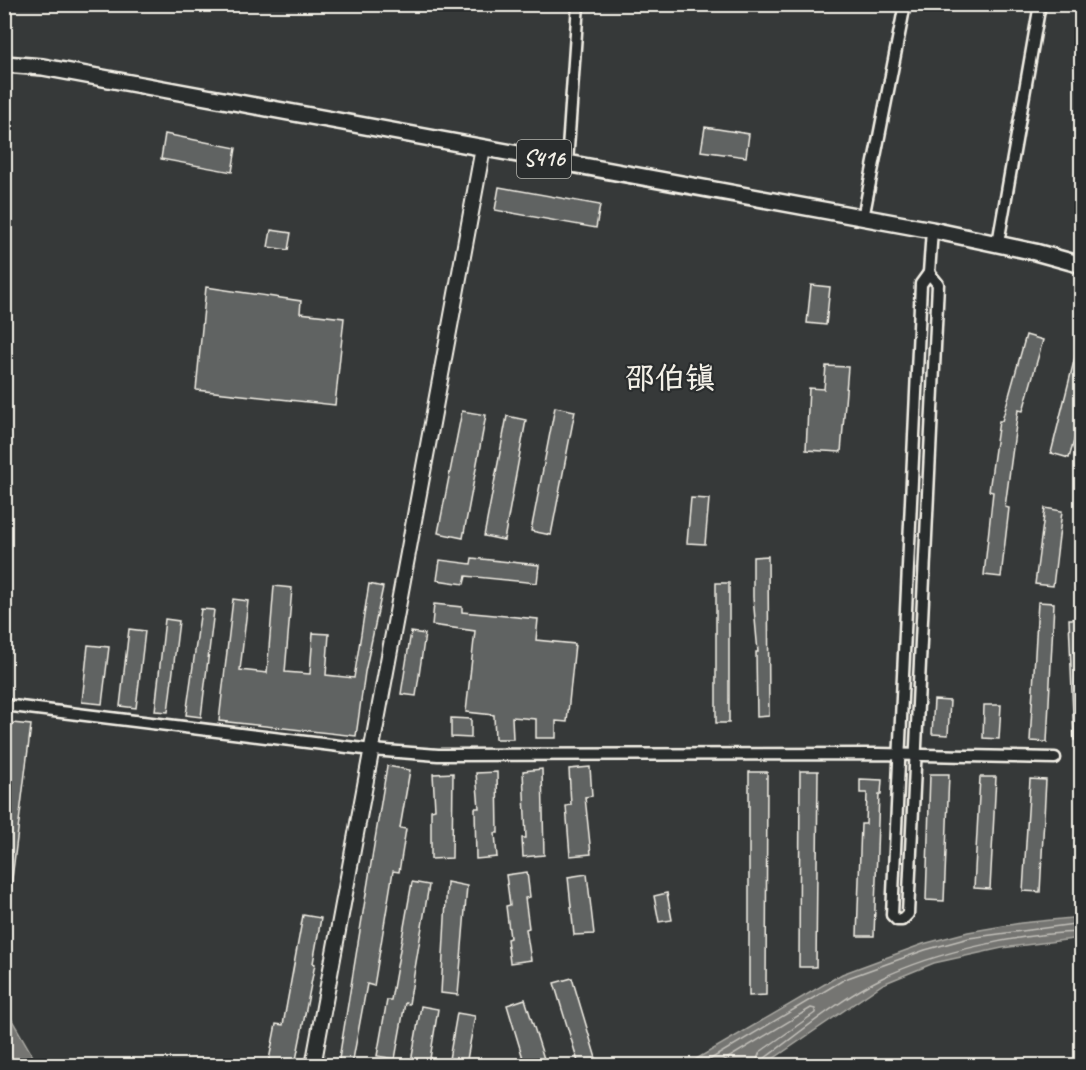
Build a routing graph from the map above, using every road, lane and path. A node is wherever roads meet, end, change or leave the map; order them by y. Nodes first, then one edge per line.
1 (578, 4) edge
2 (905, 4) edge
3 (1040, 4) edge
4 (4, 64) edge
5 (483, 148) junction
6 (567, 163) junction
7 (863, 218) junction
8 (932, 230) junction
9 (998, 243) junction
10 (1082, 265) edge
11 (929, 273) junction
12 (4, 705) edge
13 (372, 750) junction
14 (899, 754) junction
15 (917, 755) junction
16 (1055, 758) dead end
17 (313, 1065) edge

1 - 6 street
2 - 7 street
3 - 9 street
4 - 5 main road, S416
5 - 6 main road, S416
5 - 13 main road
6 - 7 main road, S416
7 - 8 main road, S416
8 - 9 main road, S416
8 - 11 street
9 - 10 main road, S416
11 - 14 street
11 - 15 street
12 - 13 street
13 - 14 street
13 - 17 main road
14 - 15 street
14 - 15 street
15 - 16 street

